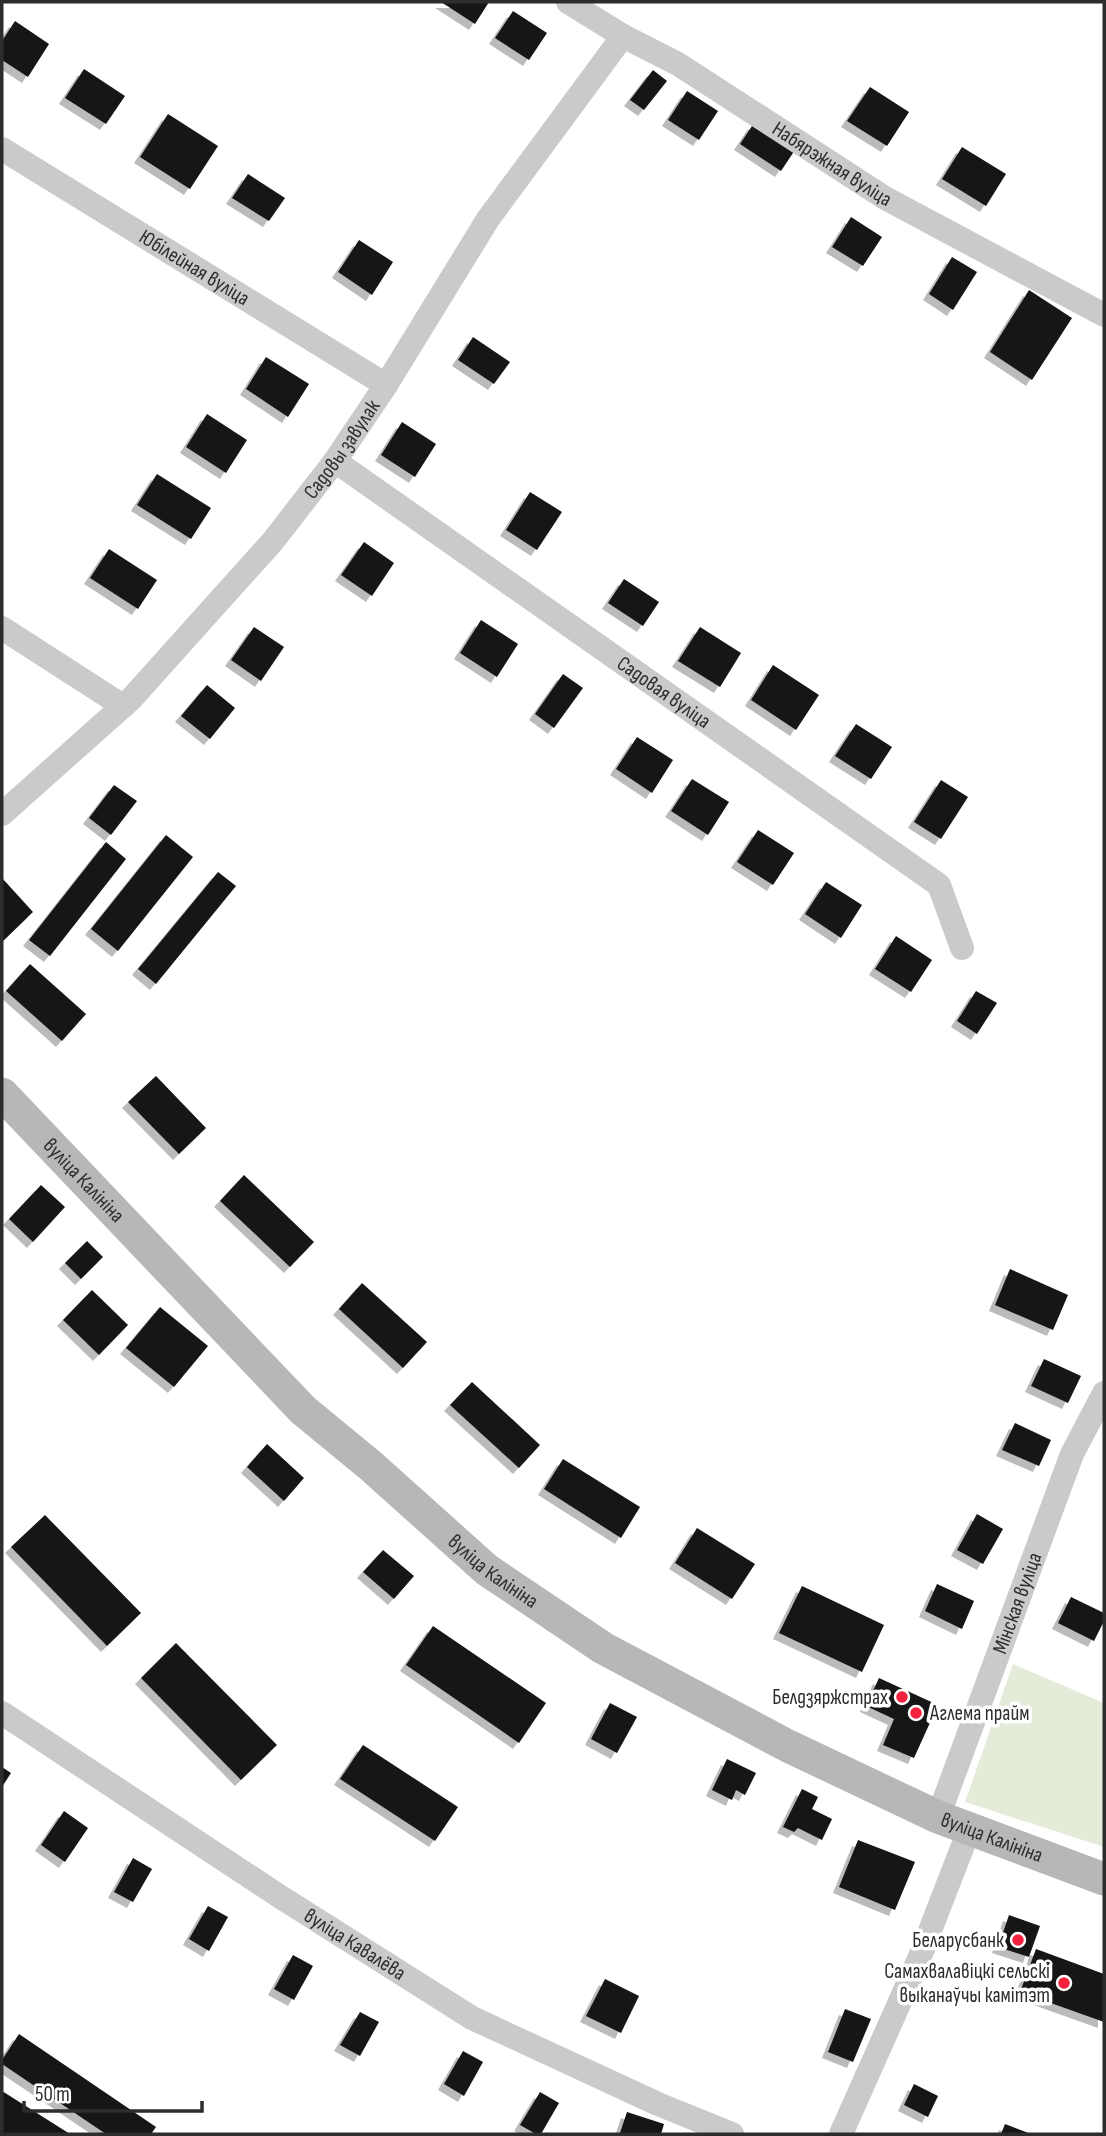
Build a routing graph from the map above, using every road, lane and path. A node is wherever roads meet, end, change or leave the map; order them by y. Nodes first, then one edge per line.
1 (568, 2) edge
2 (623, 36) junction
3 (2, 149) edge
4 (1104, 315) edge
5 (386, 385) junction
6 (335, 461) junction
7 (2, 628) edge
8 (123, 706) junction
9 (2, 814) edge
10 (962, 948) dead end
11 (2, 1094) edge
12 (1104, 1393) edge
13 (2, 1713) edge
14 (938, 1817) junction
15 (969, 1830) junction
16 (1104, 1879) edge
17 (732, 2134) edge
18 (841, 2134) edge

1 - 2 street, Набярэжная вуліца
2 - 4 street, Набярэжная вуліца
2 - 5 street, Садовы завулак
3 - 5 street, Юбілейная вуліца
5 - 6 street, Садовы завулак
6 - 8 street, Садовы завулак
6 - 10 street, Садовая вуліца
7 - 8 street
8 - 9 street, Садовы завулак
11 - 14 street, вуліца Калініна
12 - 14 street, Мінская вуліца
13 - 17 street, вуліца Кавалёва
14 - 15 street, вуліца Калініна
15 - 16 street, вуліца Калініна
15 - 18 street

